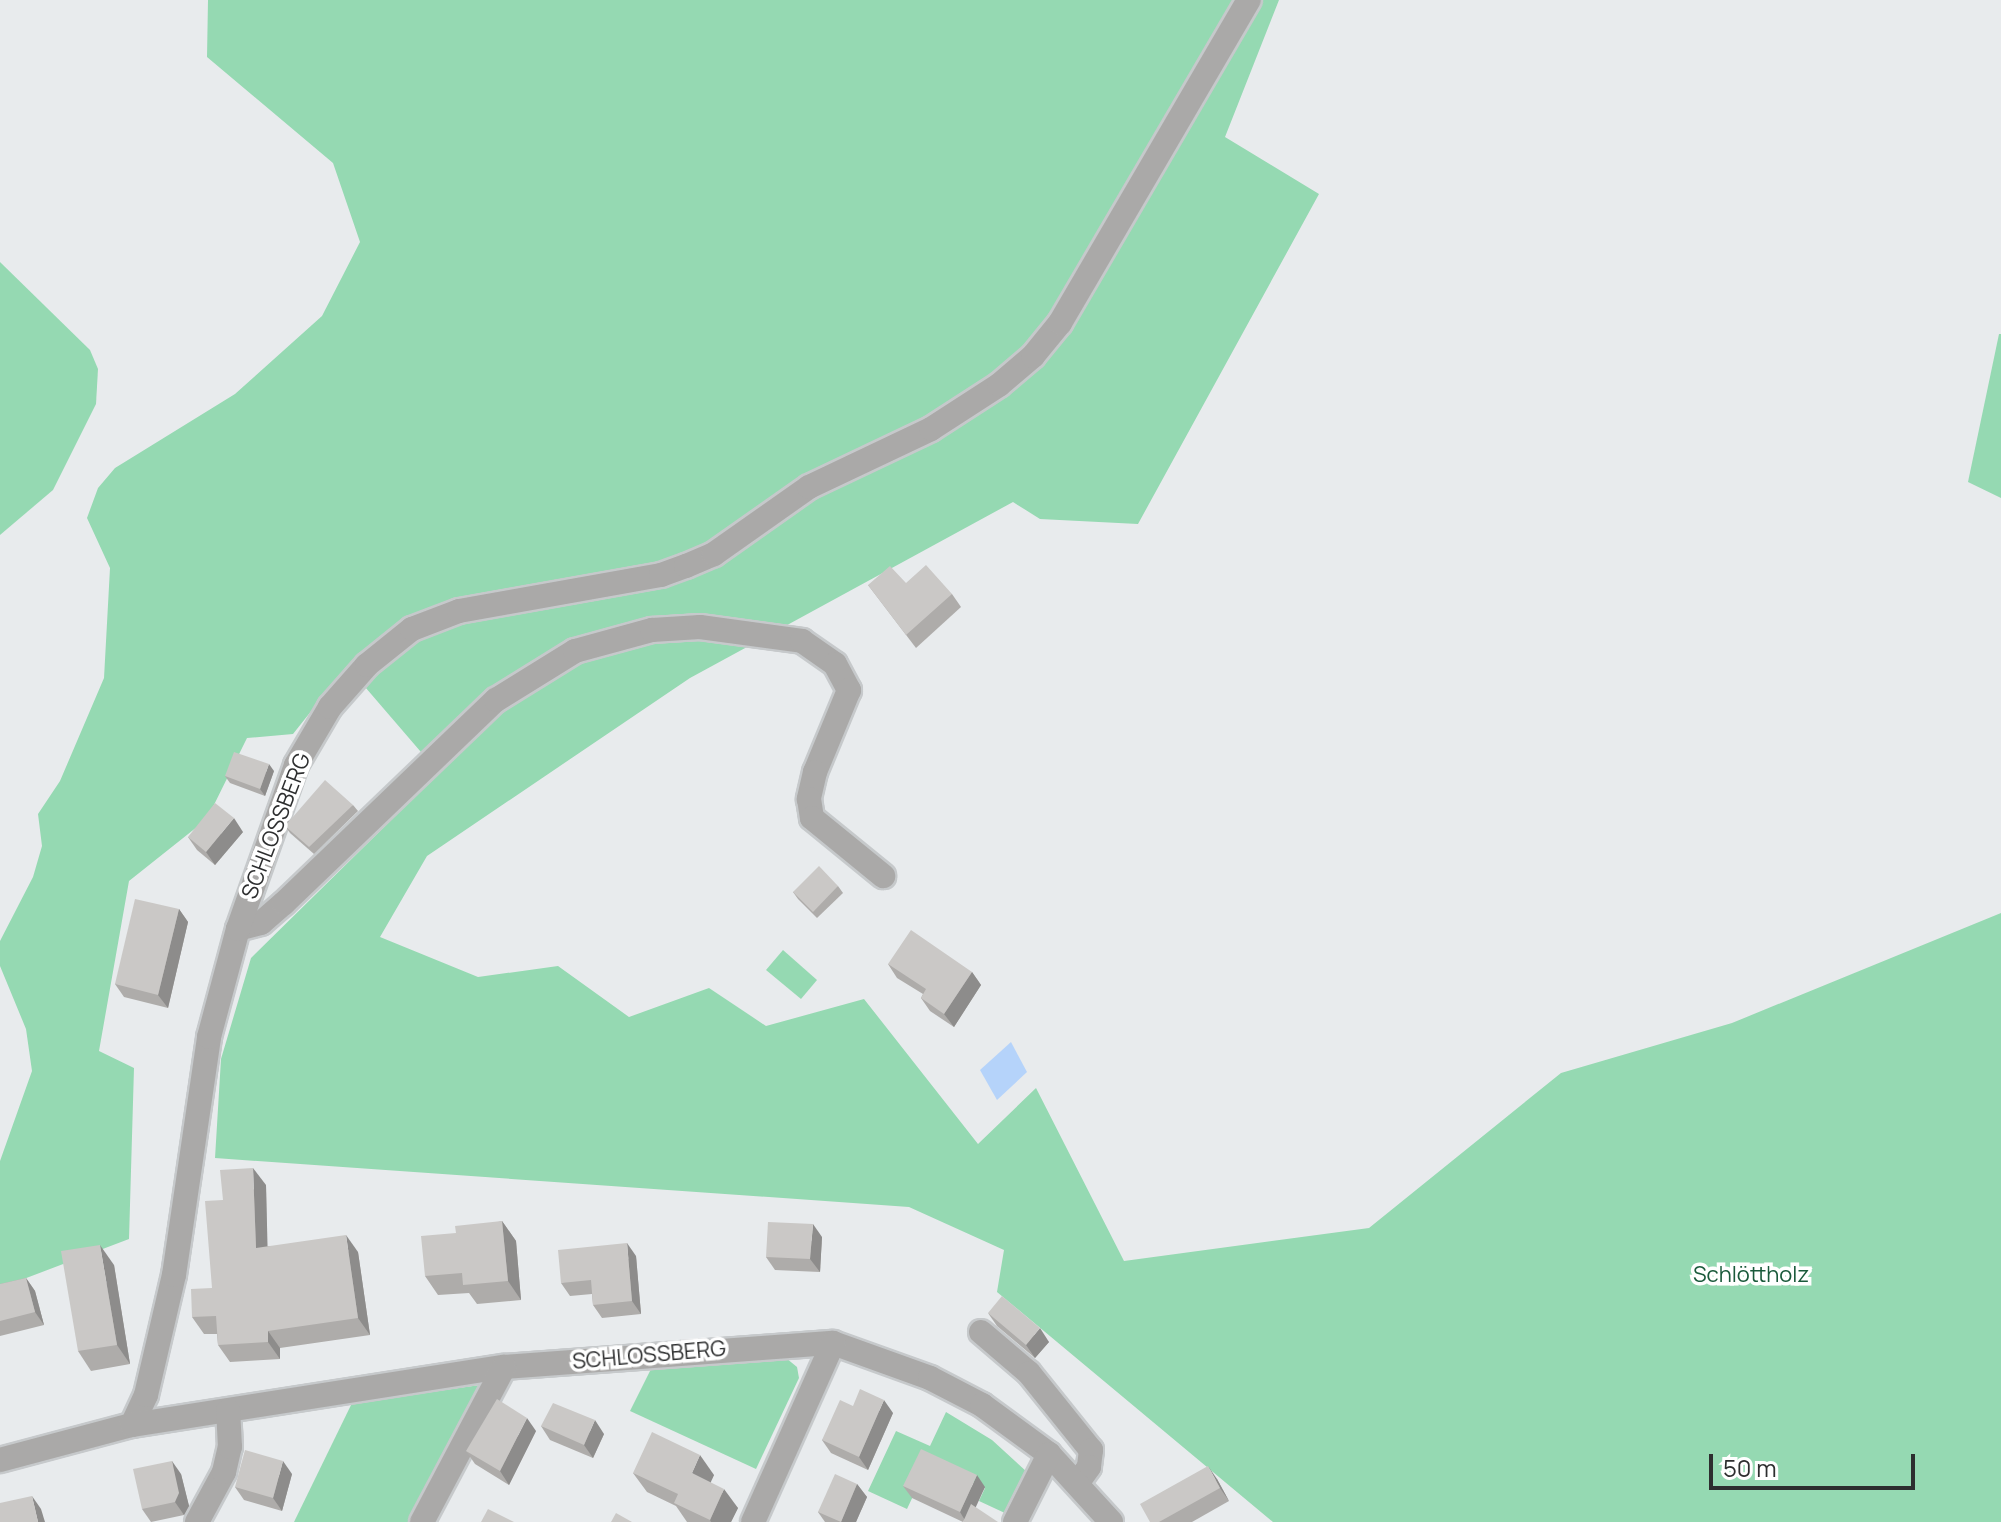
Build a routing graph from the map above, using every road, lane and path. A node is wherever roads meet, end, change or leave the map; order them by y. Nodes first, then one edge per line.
1 (1249, 0) edge
2 (883, 876) dead end
3 (238, 929) junction
4 (981, 1332) dead end
5 (833, 1343) junction
6 (504, 1367) junction
7 (228, 1411) junction
8 (132, 1425) junction
9 (1049, 1454) junction
10 (0, 1460) edge
11 (1078, 1482) junction
12 (197, 1522) edge
13 (422, 1522) edge
14 (753, 1522) edge
15 (1015, 1522) edge
16 (1111, 1522) edge

1 - 3 street, SCHLOSSBERG
2 - 3 street
3 - 8 street, SCHLOSSBERG
4 - 11 street
5 - 6 street, SCHLOSSBERG
5 - 9 street, SCHLOSSBERG
5 - 14 street
6 - 7 street, SCHLOSSBERG
6 - 13 street
7 - 8 street, SCHLOSSBERG
7 - 12 street
8 - 10 street, SCHLOSSBERG
9 - 11 street, SCHLOSSBERG
9 - 15 street
11 - 16 street, SCHLOSSBERG

